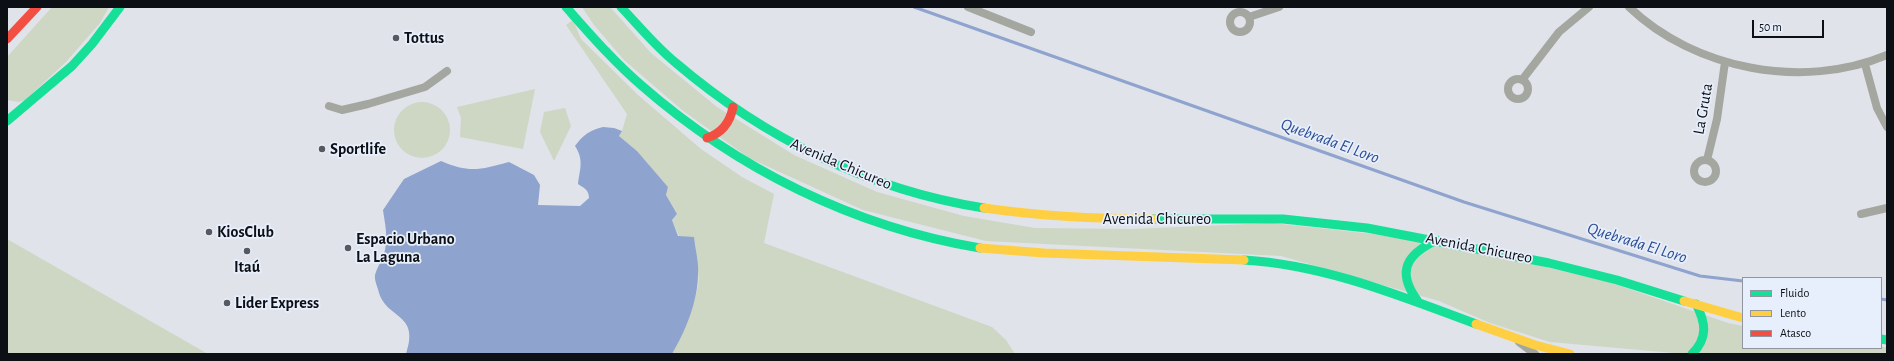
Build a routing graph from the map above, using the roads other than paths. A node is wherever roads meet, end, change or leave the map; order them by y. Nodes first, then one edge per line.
1 (37, 7) edge
2 (566, 7) edge
3 (621, 7) edge
4 (968, 7) edge
5 (1279, 7) edge
6 (1589, 7) edge
7 (1629, 7) edge
8 (117, 10) edge
9 (1249, 17) dead end
10 (1031, 32) dead end
11 (7, 39) edge
12 (1887, 55) edge
13 (1725, 62) junction
14 (1865, 64) junction
15 (447, 71) dead end
16 (1522, 80) dead end
17 (329, 106) dead end
18 (7, 107) edge
19 (733, 107) junction
20 (22, 109) junction
21 (7, 121) edge
22 (1887, 127) edge
23 (707, 138) junction
24 (1707, 160) dead end
25 (1887, 208) edge
26 (1861, 214) dead end
27 (1437, 240) junction
28 (1417, 301) junction
29 (1696, 304) junction
30 (1742, 318) edge
31 (1515, 340) junction
32 (1535, 354) edge
33 (1570, 354) edge
34 (1692, 354) edge

1 - 11 main road
2 - 23 main road
3 - 19 main road, Avenida Chicureo
4 - 10 street
5 - 9 street
6 - 16 street
7 - 13 street
8 - 20 main road
12 - 14 street
13 - 14 street
13 - 24 street, La Gruta
14 - 22 street
15 - 17 street
18 - 20 main road
19 - 23 main road
19 - 27 main road, Avenida Chicureo
20 - 21 main road
23 - 28 main road
25 - 26 street
27 - 28 main road
27 - 29 main road, Avenida Chicureo
28 - 31 main road
29 - 30 main road, Avenida Chicureo
29 - 34 main road
31 - 32 street
31 - 33 main road

